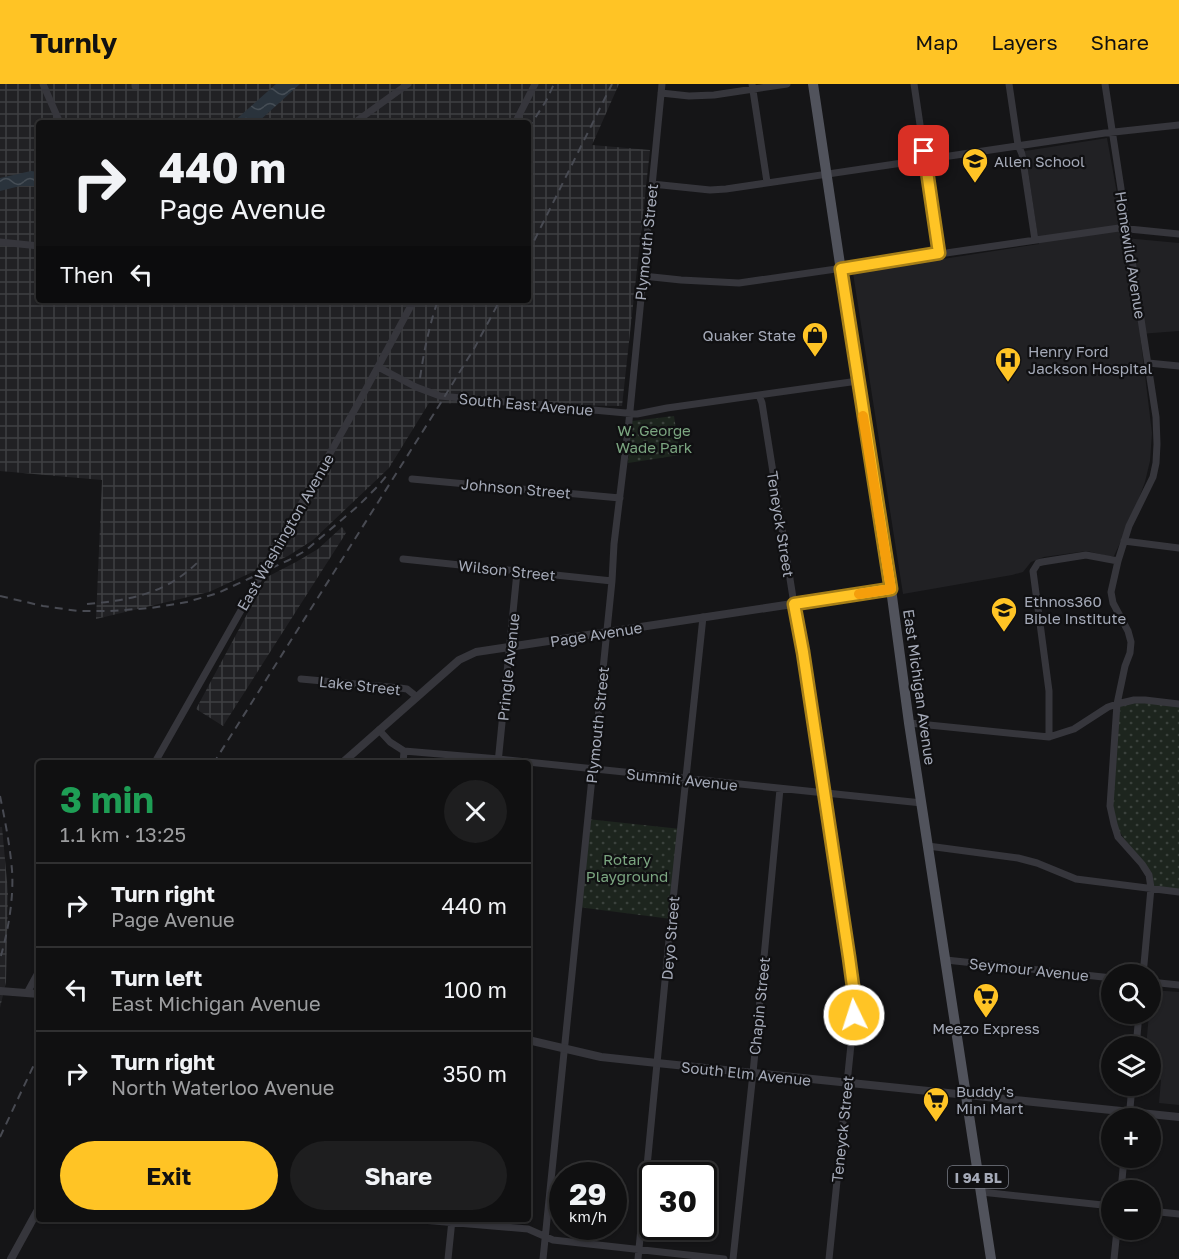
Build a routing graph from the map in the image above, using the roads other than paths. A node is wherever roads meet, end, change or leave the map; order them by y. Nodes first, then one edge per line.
1 (43, 84) edge
2 (408, 84) edge
3 (535, 84) edge
4 (662, 84) edge
5 (787, 84) edge
6 (813, 84) edge
7 (914, 84) edge
8 (1009, 84) edge
9 (1105, 84) edge
10 (752, 87) edge
11 (661, 93) junction
12 (59, 120) edge
13 (359, 120) edge
14 (517, 120) edge
15 (1179, 125) edge
16 (1112, 132) junction
17 (1018, 145) junction
18 (926, 159) junction
19 (826, 174) junction
20 (767, 182) junction
21 (652, 184) junction
22 (1127, 228) junction
23 (1179, 234) edge
24 (1035, 240) junction
25 (0, 242) edge
26 (36, 246) edge
27 (939, 253) junction
28 (841, 269) junction
29 (643, 276) junction
30 (412, 303) edge
31 (1148, 363) junction
32 (1179, 366) edge
33 (378, 367) junction
34 (858, 381) junction
35 (759, 395) junction
36 (629, 413) junction
37 (412, 479) dead end
38 (620, 498) junction
39 (1124, 541) junction
40 (1179, 548) edge
41 (403, 559) dead end
42 (1118, 561) junction
43 (517, 572) junction
44 (612, 581) junction
45 (891, 589) junction
46 (794, 604) junction
47 (703, 617) junction
48 (606, 632) junction
49 (510, 646) junction
50 (301, 679) dead end
51 (417, 697) junction
52 (1117, 704) junction
53 (1179, 704) edge
54 (909, 723) junction
55 (379, 730) junction
56 (1049, 737) junction
57 (404, 752) junction
58 (156, 760) edge
59 (345, 760) edge
60 (403, 760) edge
61 (488, 760) edge
62 (499, 760) edge
63 (531, 764) edge
64 (592, 769) junction
65 (687, 779) junction
66 (780, 789) junction
67 (824, 793) junction
68 (922, 803) junction
69 (928, 846) junction
70 (1151, 888) junction
71 (1179, 892) edge
72 (946, 960) junction
73 (1144, 964) edge
74 (36, 976) edge
75 (1101, 977) edge
76 (1161, 983) edge
77 (1179, 985) edge
78 (0, 990) edge
79 (27, 993) junction
80 (36, 994) edge
81 (531, 1041) edge
82 (564, 1049) junction
83 (657, 1064) junction
84 (753, 1073) junction
85 (846, 1083) junction
86 (966, 1096) junction
87 (1101, 1112) edge
88 (1161, 1116) edge
89 (1179, 1116) edge
90 (981, 1192) junction
91 (1101, 1205) edge
92 (1161, 1212) edge
93 (36, 1214) edge
94 (1179, 1214) edge
95 (452, 1222) edge
96 (462, 1222) edge
97 (545, 1237) junction
98 (1116, 1240) edge
99 (639, 1250) junction
100 (14, 1258) edge
101 (448, 1259) edge
102 (543, 1259) edge
103 (638, 1259) edge
104 (724, 1259) edge
105 (733, 1259) edge
106 (829, 1259) edge
107 (991, 1259) edge
108 (1114, 1259) edge

1 - 12 street
2 - 13 street
3 - 14 street
4 - 11 street, Plymouth Street
5 - 10 street
6 - 19 main road, East Michigan Avenue / I 94 BL
7 - 18 street
8 - 17 street
9 - 16 street, Homewild Avenue
10 - 11 street
10 - 20 street
11 - 21 street, Plymouth Street
15 - 16 street
16 - 17 street
16 - 22 street, Homewild Avenue
17 - 18 street
17 - 24 street
18 - 19 street
18 - 27 street
19 - 20 street
19 - 28 main road, East Michigan Avenue / I 94 BL
20 - 21 street
21 - 29 street, Plymouth Street
22 - 23 street
22 - 24 street
22 - 31 street, Homewild Avenue
24 - 27 street
25 - 26 street
27 - 28 street
28 - 29 street
28 - 34 main road, East Michigan Avenue / I 94 BL
29 - 36 street, Plymouth Street
30 - 33 street, East Washington Avenue
31 - 32 street
31 - 39 street, Homewild Avenue
33 - 36 street, South East Avenue
33 - 58 street, East Washington Avenue
34 - 35 street, South East Avenue
34 - 45 main road, East Michigan Avenue / I 94 BL
35 - 36 street, South East Avenue
35 - 46 street, Teneyck Street
36 - 38 street, Plymouth Street
37 - 38 street, Johnson Street
38 - 44 street, Plymouth Street
39 - 40 street
39 - 42 street, Homewild Avenue
41 - 43 street, Wilson Street
42 - 52 street, Homewild Avenue
42 - 56 street
43 - 44 street, Wilson Street
43 - 49 street, Pringle Avenue
44 - 48 street, Plymouth Street
45 - 46 street, Page Avenue
45 - 54 main road, East Michigan Avenue / I 94 BL
46 - 47 street, Page Avenue
46 - 67 street, Teneyck Street
47 - 48 street, Page Avenue
47 - 65 street, Deyo Street
48 - 49 street, Page Avenue
48 - 64 street, Plymouth Street
49 - 51 street, Page Avenue
49 - 62 street, Pringle Avenue
50 - 51 street, Lake Street
51 - 55 street, Page Avenue
52 - 53 street
52 - 56 street
52 - 70 street, Homewild Avenue
54 - 56 street
54 - 68 main road, East Michigan Avenue / I 94 BL
55 - 57 street
55 - 59 street, Page Avenue
57 - 60 street
57 - 61 street, Summit Avenue
63 - 64 street, Summit Avenue
64 - 65 street, Summit Avenue
64 - 82 street, Plymouth Street
65 - 66 street, Summit Avenue
65 - 83 street, Deyo Street
66 - 67 street, Summit Avenue
66 - 84 street, Chapin Street
67 - 68 street, Summit Avenue
67 - 85 street, Teneyck Street
68 - 69 main road, East Michigan Avenue / I 94 BL
69 - 70 street
69 - 72 main road, East Michigan Avenue / I 94 BL
70 - 71 street
70 - 73 street, Homewild Avenue
72 - 75 street, Seymour Avenue
72 - 86 main road, East Michigan Avenue / I 94 BL
74 - 79 street
76 - 77 street
78 - 79 street
79 - 80 street
81 - 82 street, South Elm Avenue
82 - 83 street, South Elm Avenue
82 - 97 street, Plymouth Street
83 - 84 street, South Elm Avenue
83 - 99 street, Deyo Street
84 - 85 street, South Elm Avenue
84 - 105 street, Chapin Street
85 - 86 street, South Elm Avenue
85 - 106 street, Teneyck Street
86 - 87 street, South Elm Avenue
86 - 90 main road, East Michigan Avenue / I 94 BL
88 - 89 street, South Elm Avenue
90 - 91 street
90 - 107 main road, East Michigan Avenue / I 94 BL
92 - 94 street
93 - 100 street
95 - 101 street
96 - 97 street
97 - 99 street
97 - 102 street, Plymouth Street
98 - 108 street
99 - 103 street, Deyo Street
99 - 104 street

